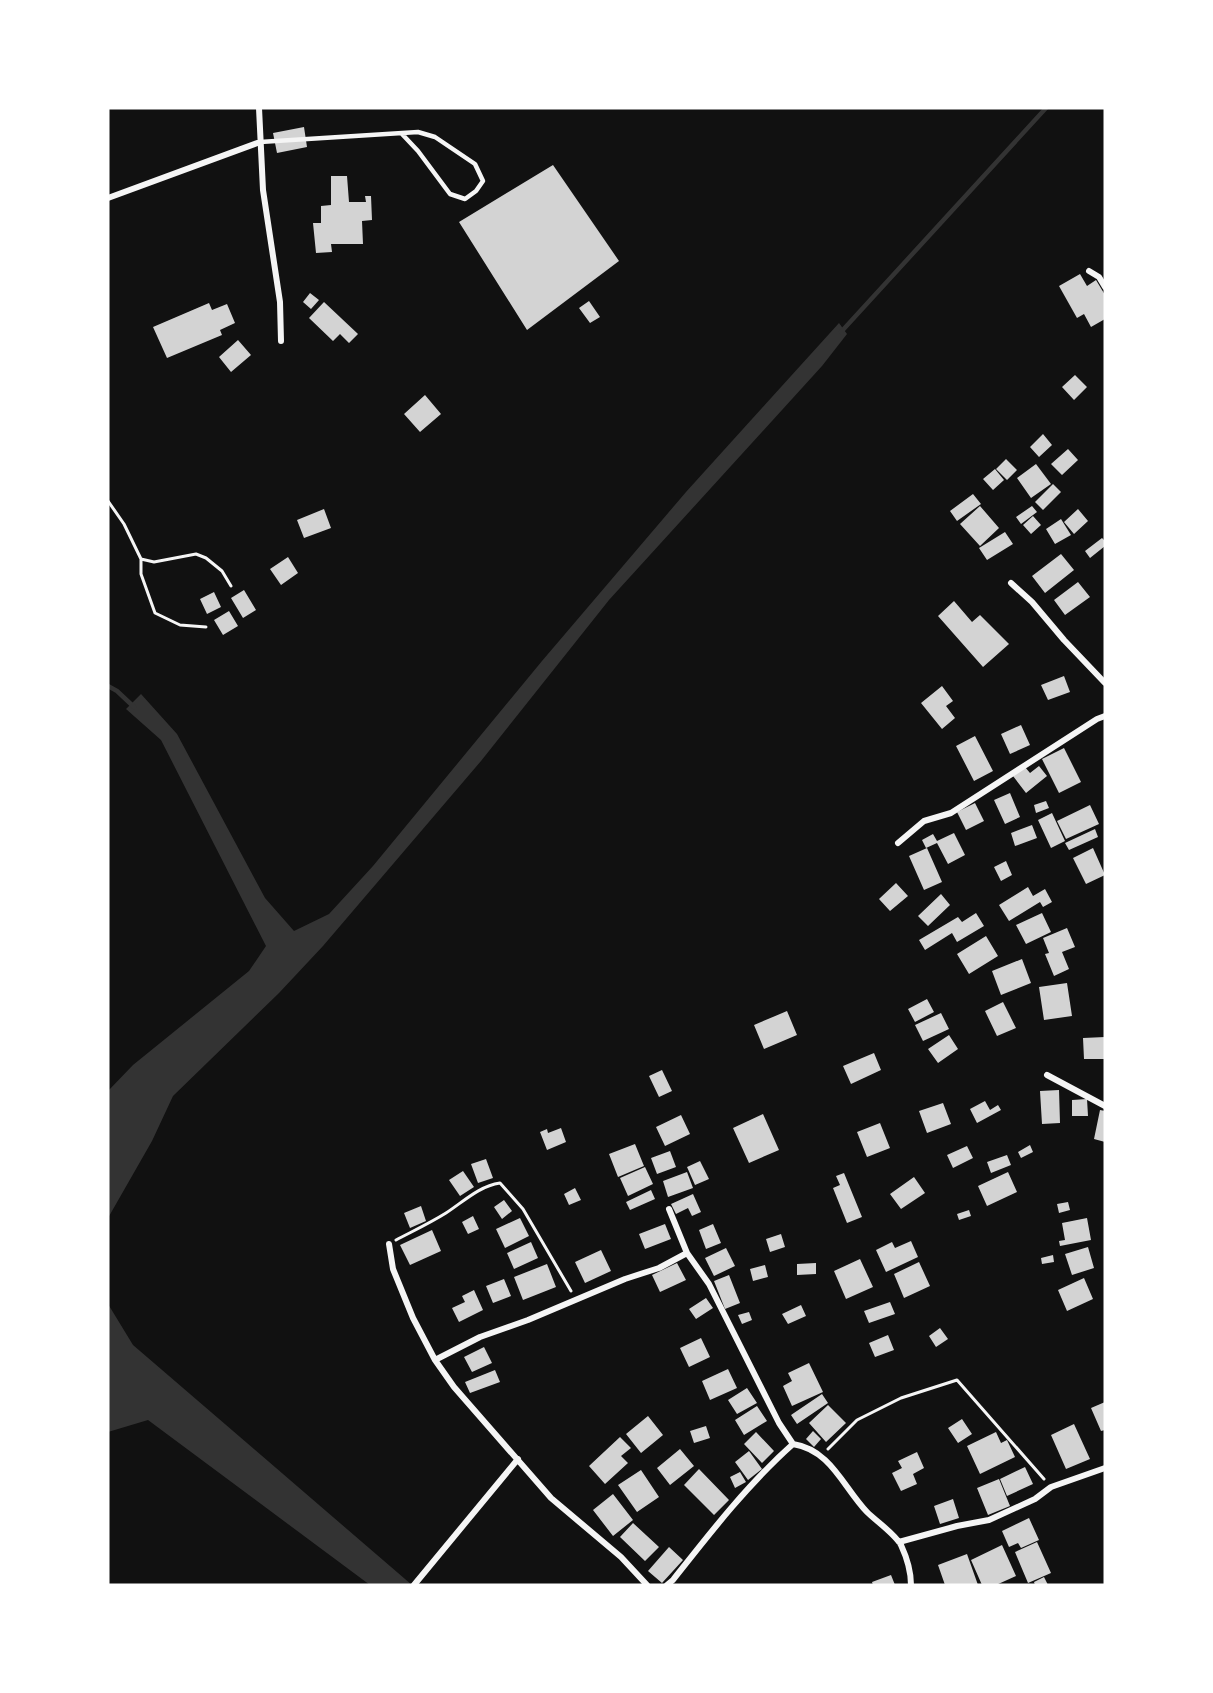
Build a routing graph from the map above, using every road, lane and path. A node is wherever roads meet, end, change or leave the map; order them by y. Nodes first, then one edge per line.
1 (259, 108) edge
2 (402, 134) junction
3 (260, 142) junction
4 (108, 198) edge
5 (1089, 271) dead end
6 (1105, 287) edge
7 (281, 341) dead end
8 (108, 501) edge
9 (141, 559) junction
10 (1011, 584) dead end
11 (231, 586) dead end
12 (206, 627) dead end
13 (1105, 683) edge
14 (1105, 716) edge
15 (898, 843) dead end
16 (1047, 1075) dead end
17 (1105, 1106) edge
18 (669, 1209) dead end
19 (389, 1244) joint
20 (687, 1253) junction
21 (577, 1300) junction
22 (435, 1360) junction
23 (793, 1444) junction
24 (821, 1456) junction
25 (518, 1459) junction
26 (1105, 1468) edge
27 (1051, 1487) junction
28 (899, 1542) junction
29 (414, 1585) edge
30 (647, 1585) edge
31 (667, 1585) edge
32 (911, 1585) edge

1 - 3 street
2 - 2 lane
2 - 3 lane
3 - 4 street
3 - 7 street
5 - 6 street
8 - 9 path
9 - 11 path
9 - 12 path
10 - 13 street
14 - 15 street
16 - 17 street
18 - 20 street
19 - 21 path
19 - 22 street
20 - 21 street
20 - 23 street
21 - 22 street
22 - 25 street
23 - 24 street
23 - 31 street
24 - 27 path
24 - 28 street
25 - 29 street
25 - 30 street
26 - 27 street
27 - 28 street
28 - 32 street

